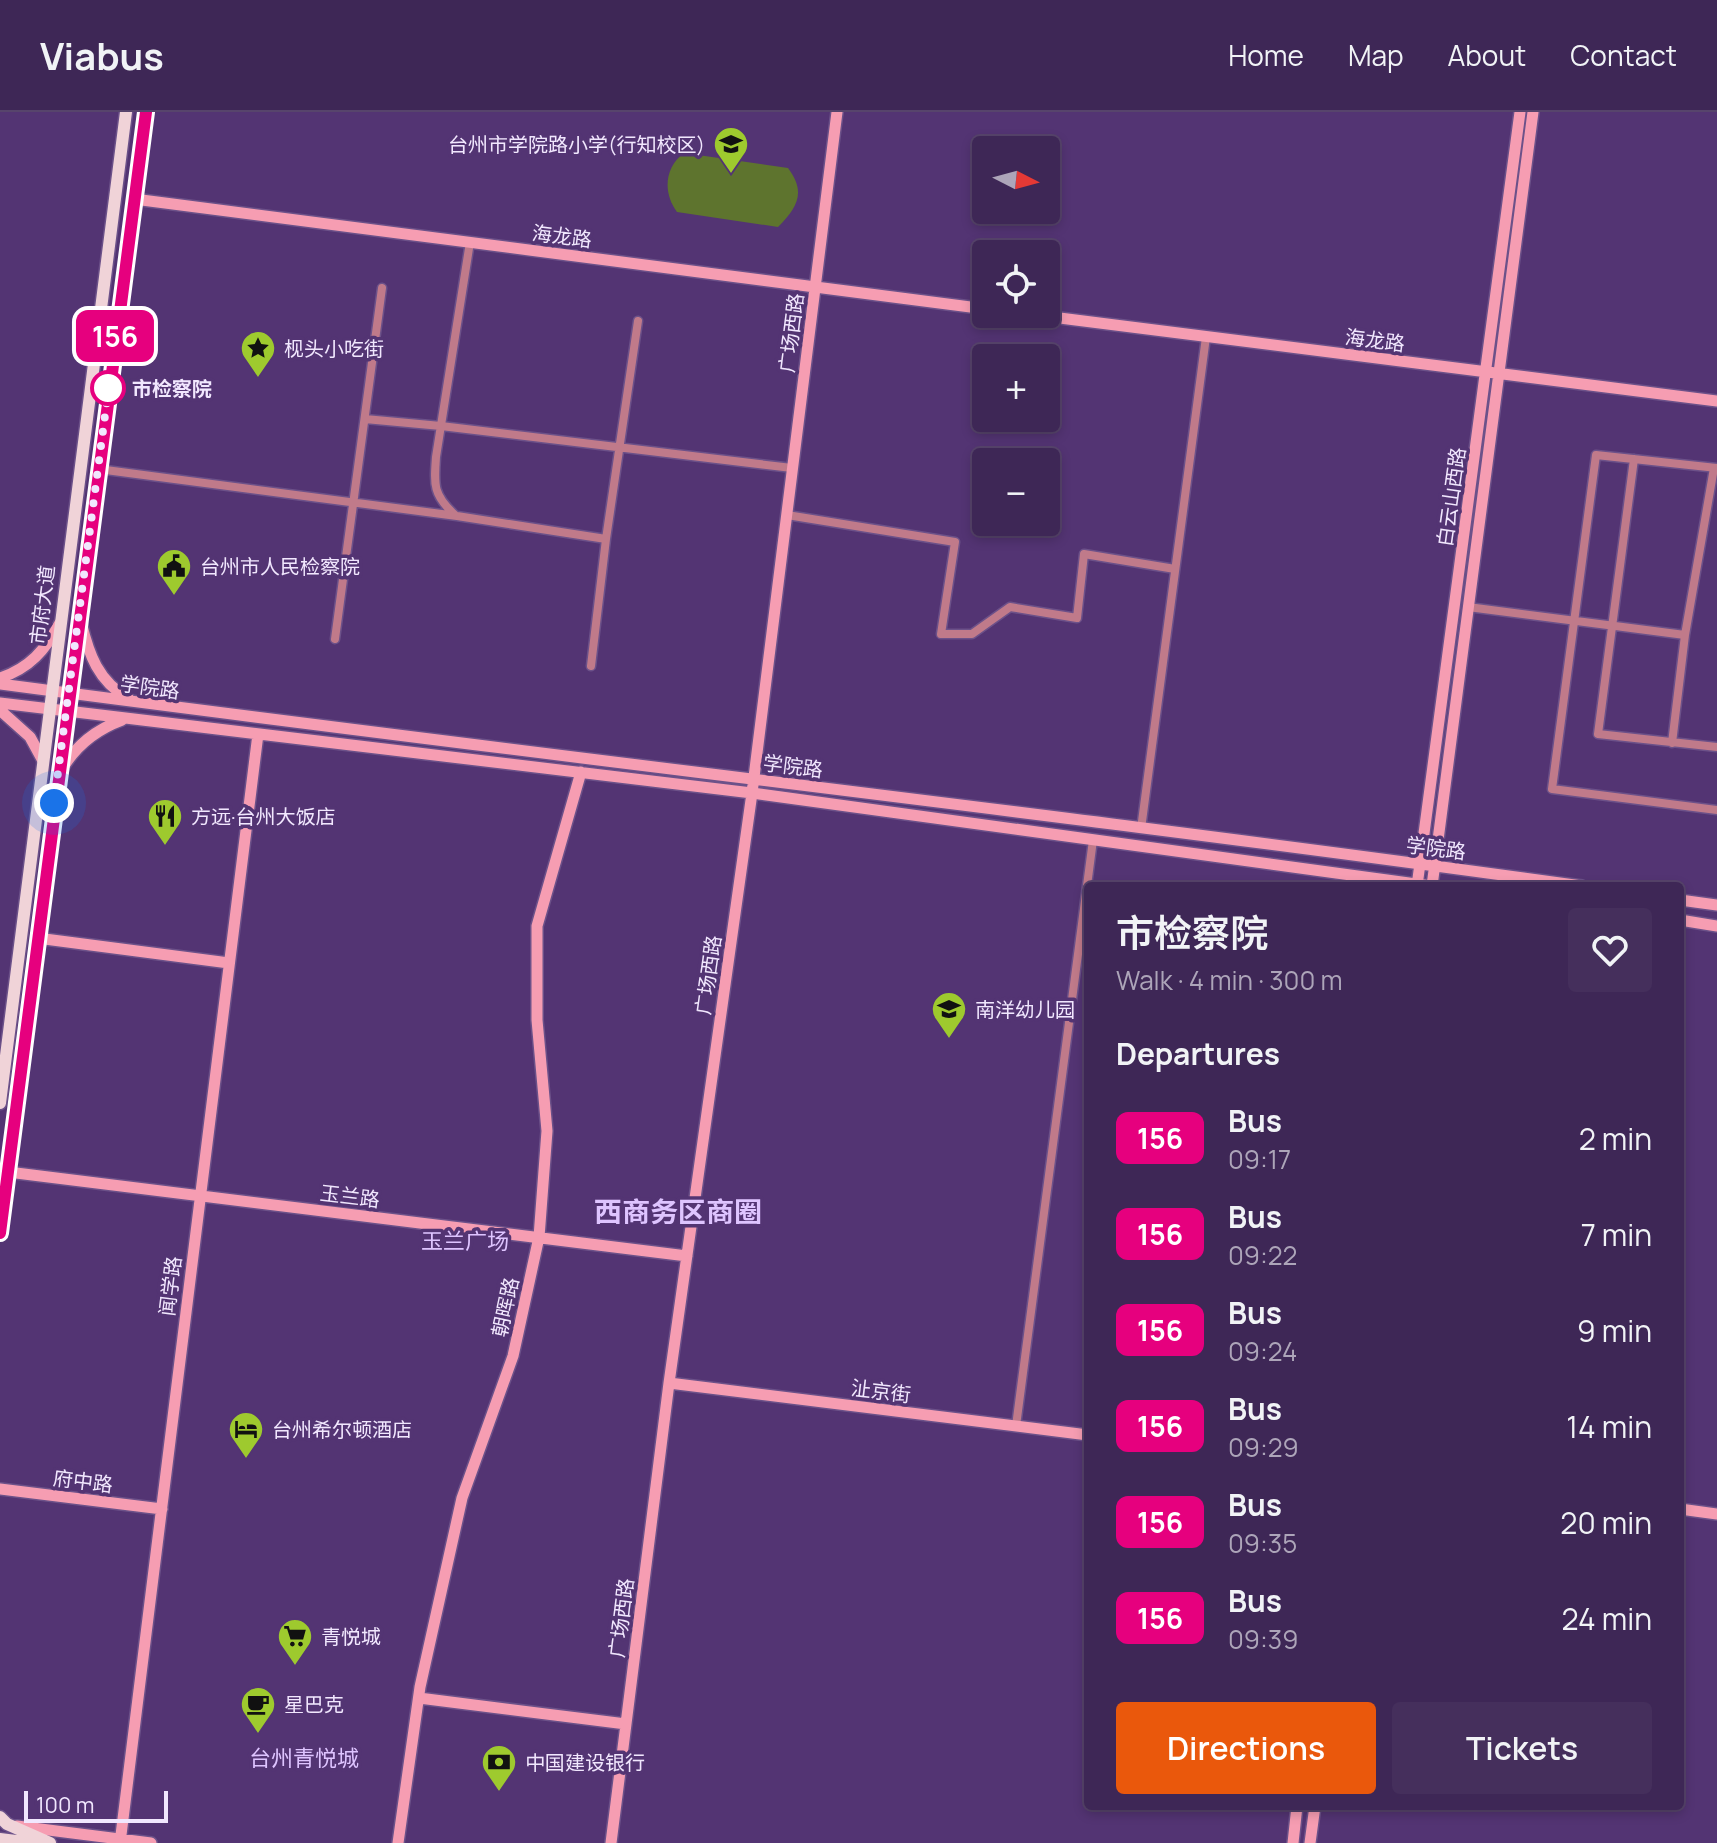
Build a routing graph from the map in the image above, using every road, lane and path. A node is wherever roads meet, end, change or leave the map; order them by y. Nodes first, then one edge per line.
1 (126, 112) edge
2 (146, 112) edge
3 (837, 112) edge
4 (1520, 112) edge
5 (1533, 112) edge
6 (134, 199) junction
7 (470, 242) junction
8 (815, 287) junction
9 (382, 288) dead end
10 (972, 307) edge
11 (1060, 318) edge
12 (638, 321) dead end
13 (1206, 337) junction
14 (1485, 372) junction
15 (1499, 374) junction
16 (1717, 401) edge
17 (365, 419) junction
18 (441, 426) junction
19 (620, 447) junction
20 (1634, 459) junction
21 (792, 468) junction
22 (1715, 468) edge
23 (98, 469) junction
24 (353, 503) junction
25 (787, 515) junction
26 (457, 516) junction
27 (606, 539) junction
28 (1175, 569) junction
29 (1468, 607) junction
30 (79, 614) junction
31 (1576, 621) junction
32 (60, 623) junction
33 (1613, 626) junction
34 (1685, 635) junction
35 (335, 639) dead end
36 (591, 666) dead end
37 (0, 681) edge
38 (51, 691) junction
39 (68, 693) junction
40 (0, 703) edge
41 (136, 704) junction
42 (0, 710) edge
43 (48, 710) junction
44 (66, 712) junction
45 (127, 718) junction
46 (258, 734) junction
47 (1672, 743) junction
48 (1717, 747) edge
49 (42, 759) junction
50 (581, 772) junction
51 (58, 777) junction
52 (754, 779) junction
53 (752, 793) junction
54 (1717, 810) edge
55 (1141, 829) junction
56 (1093, 840) junction
57 (1420, 864) junction
58 (1435, 866) junction
59 (1087, 882) edge
60 (1395, 882) edge
61 (1417, 882) edge
62 (1433, 882) edge
63 (1553, 882) edge
64 (1684, 901) edge
65 (1717, 905) edge
66 (1084, 908) edge
67 (1684, 921) edge
68 (1717, 926) edge
69 (37, 938) junction
70 (229, 963) junction
71 (0, 1103) edge
72 (8, 1172) junction
73 (200, 1195) junction
74 (0, 1233) edge
75 (539, 1237) junction
76 (687, 1256) junction
77 (669, 1383) junction
78 (1016, 1426) junction
79 (1084, 1434) edge
80 (0, 1489) edge
81 (162, 1509) junction
82 (1684, 1510) edge
83 (1717, 1514) edge
84 (419, 1698) junction
85 (626, 1724) junction
86 (1297, 1810) edge
87 (1314, 1810) edge
88 (4, 1821) edge
89 (0, 1839) edge
90 (120, 1841) edge
91 (32, 1843) edge
92 (50, 1843) edge
93 (151, 1843) edge
94 (398, 1843) edge
95 (611, 1843) edge
96 (1293, 1843) edge
97 (1310, 1843) edge

1 - 32 main road, 市府大道
2 - 6 main road, 市府大道
3 - 8 main road, 广场西路
4 - 14 main road, 白云山西路
5 - 15 main road, 白云山西路
6 - 7 main road, 海龙路
6 - 23 main road, 市府大道
7 - 8 main road, 海龙路
7 - 18 street
8 - 10 main road, 海龙路
8 - 21 main road, 广场西路
9 - 17 street
11 - 13 main road, 海龙路
12 - 19 street
13 - 14 main road, 海龙路
13 - 28 street
14 - 15 main road, 海龙路
14 - 57 main road, 白云山西路
15 - 16 main road, 海龙路
15 - 29 main road, 白云山西路
17 - 18 street
17 - 24 street
18 - 19 street
18 - 26 street
19 - 21 street
19 - 27 street
20 - 22 street
20 - 31 street
20 - 33 street
21 - 25 main road, 广场西路
22 - 34 street
23 - 24 street
23 - 30 main road, 市府大道
24 - 26 street
24 - 35 street
25 - 28 street
25 - 52 main road, 广场西路
26 - 27 street
27 - 36 street
28 - 55 street
29 - 31 street
29 - 58 main road, 白云山西路
30 - 39 main road, 市府大道
30 - 41 main road
31 - 33 street
31 - 54 street
32 - 37 main road
32 - 38 main road, 市府大道
33 - 34 street
33 - 47 street
34 - 47 street
37 - 38 main road, 学院路
38 - 39 main road, 学院路
38 - 43 main road, 市府大道
39 - 41 main road, 学院路
39 - 44 main road, 市府大道
40 - 43 main road, 学院路
41 - 52 main road, 学院路
42 - 49 main road
43 - 44 main road, 学院路
43 - 49 main road, 市府大道
44 - 45 main road, 学院路
44 - 51 main road, 市府大道
45 - 46 main road, 学院路
45 - 51 main road
46 - 50 main road, 学院路
46 - 70 main road, 闻学路
47 - 48 street
49 - 71 main road, 市府大道
50 - 53 main road, 学院路
50 - 75 main road, 朝晖路
51 - 69 main road, 市府大道
52 - 53 main road, 广场西路
52 - 55 main road, 学院路
53 - 56 main road, 学院路
53 - 76 main road, 广场西路
55 - 57 main road, 学院路
56 - 59 street
56 - 60 main road, 学院路
57 - 58 main road, 学院路
57 - 61 main road, 白云山西路
58 - 62 main road, 白云山西路
58 - 63 main road, 学院路
64 - 65 main road
66 - 78 street
67 - 68 main road
69 - 70 main road
69 - 72 main road, 市府大道
70 - 73 main road, 闻学路
72 - 73 main road, 玉兰路
72 - 74 main road, 市府大道
73 - 75 main road, 玉兰路
73 - 81 main road, 闻学路
75 - 76 main road, 玉兰路
75 - 84 main road, 朝晖路
76 - 77 main road, 广场西路
77 - 78 main road, 沚京街
77 - 85 main road, 广场西路
78 - 79 main road, 沚京街
80 - 81 main road, 府中路
81 - 90 main road, 闻学路
82 - 83 main road
84 - 85 main road
84 - 94 main road, 朝晖路
85 - 95 main road, 广场西路
86 - 96 main road
87 - 97 main road
88 - 90 main road
88 - 92 main road
89 - 91 main road
90 - 93 main road

